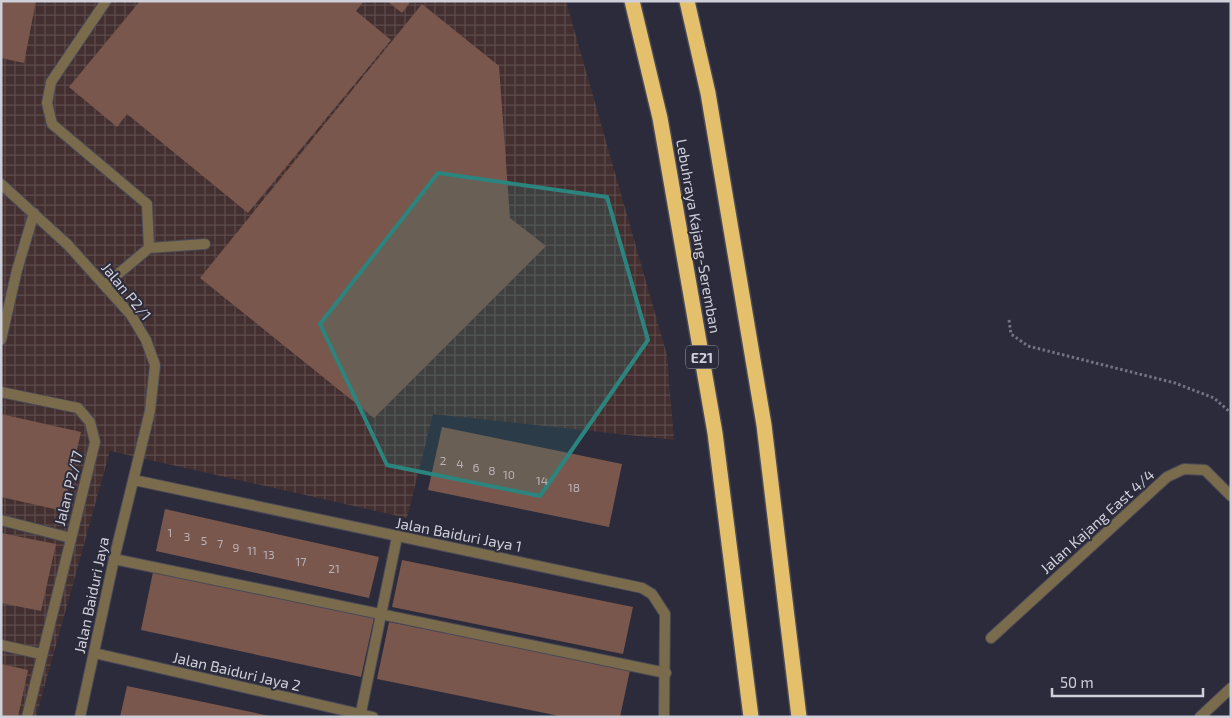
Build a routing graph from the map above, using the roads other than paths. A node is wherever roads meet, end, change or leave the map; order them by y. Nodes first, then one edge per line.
1 (106, 1) edge
2 (632, 1) edge
3 (687, 1) edge
4 (1, 184) edge
5 (34, 213) junction
6 (205, 244) dead end
7 (149, 248) junction
8 (104, 285) junction
9 (1, 340) edge
10 (1, 392) edge
11 (134, 480) junction
12 (1231, 496) edge
13 (1, 520) edge
14 (397, 537) junction
15 (71, 538) junction
16 (114, 559) junction
17 (382, 614) junction
18 (991, 638) dead end
19 (1, 645) edge
20 (94, 653) junction
21 (41, 654) junction
22 (666, 673) junction
23 (1231, 688) edge
24 (360, 716) edge
25 (27, 717) edge
26 (80, 717) edge
27 (373, 717) edge
28 (664, 717) edge
29 (751, 717) edge
30 (799, 717) edge
31 (1200, 717) edge

1 - 7 street
2 - 29 highway, Lebuhraya Kajang-Seremban / E21
3 - 30 highway
4 - 5 street, Jalan P2/1
5 - 8 street, Jalan P2/1
5 - 9 street
6 - 7 street
7 - 8 street
8 - 11 street, Jalan P2/1
10 - 15 street, Jalan P2/17
11 - 14 street, Jalan Baiduri Jaya 1
11 - 16 street, Jalan Baiduri Jaya
12 - 18 street, Jalan Kajang East 4/4
13 - 15 street
14 - 17 street
14 - 22 street, Jalan Baiduri Jaya 1
15 - 21 street, Jalan P2/17
16 - 17 street
16 - 20 street, Jalan Baiduri Jaya
17 - 22 street
17 - 24 street
19 - 21 street
20 - 24 street, Jalan Baiduri Jaya 2
20 - 26 street, Jalan Baiduri Jaya
21 - 25 street, Jalan P2/17
22 - 28 street, Jalan Baiduri Jaya 1
23 - 31 street
24 - 27 street, Jalan Baiduri Jaya 2

